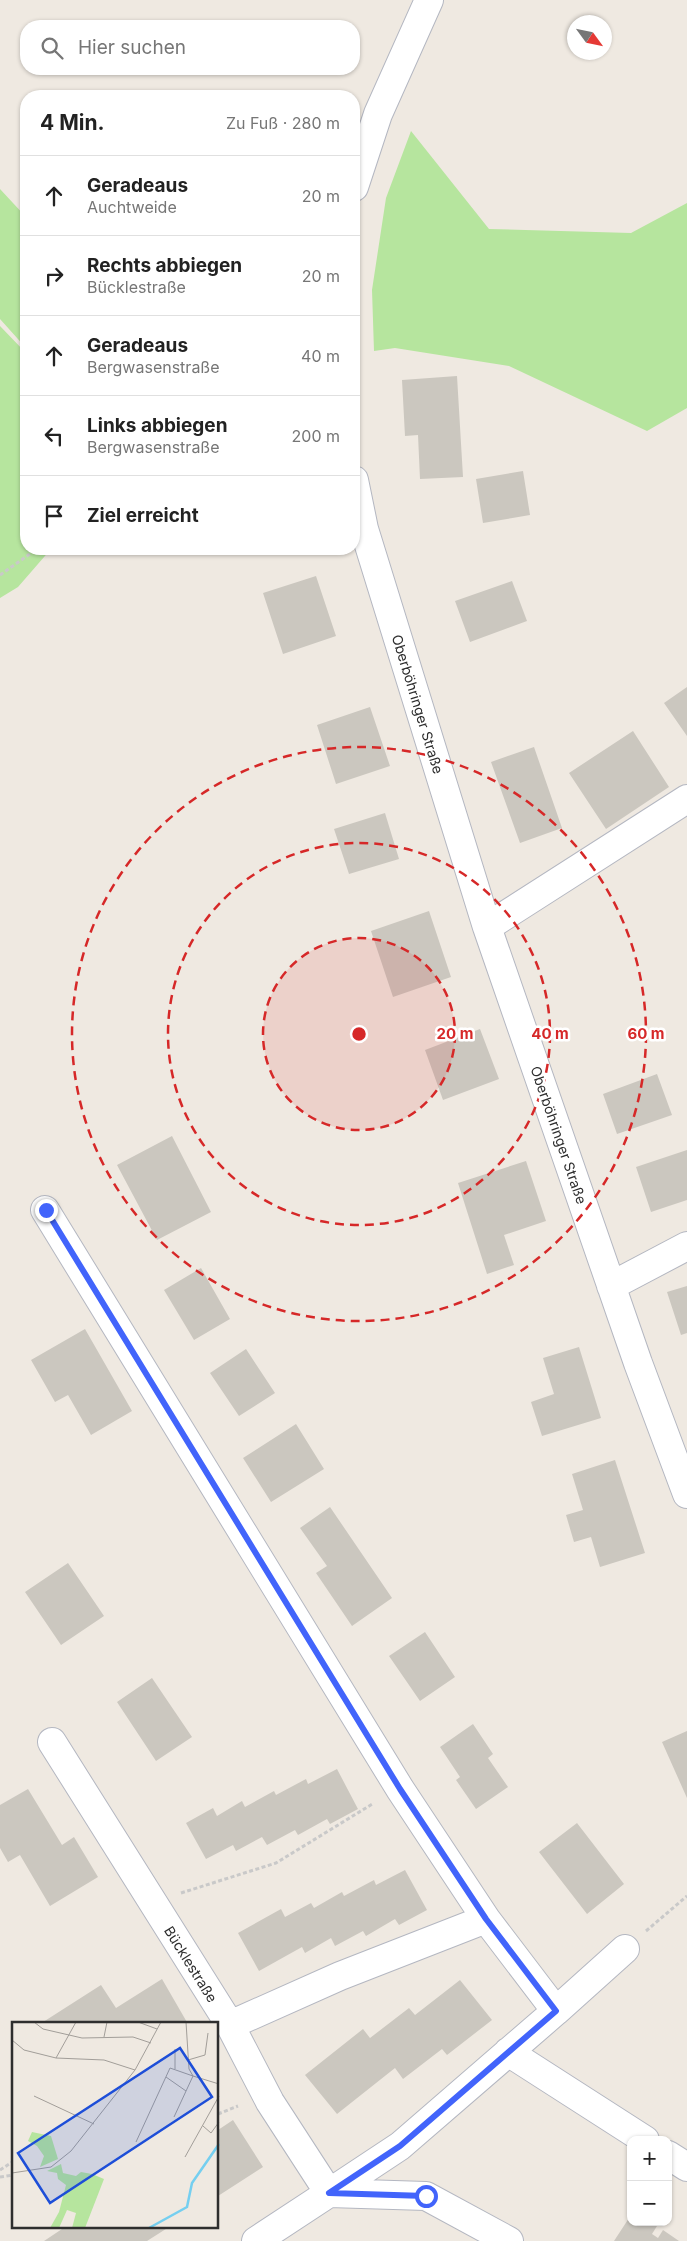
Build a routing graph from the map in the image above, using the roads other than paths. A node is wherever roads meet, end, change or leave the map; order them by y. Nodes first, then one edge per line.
1 (429, 0) edge
2 (360, 169) edge
3 (360, 509) edge
4 (687, 799) edge
5 (487, 927) junction
6 (46, 1210) dead end
7 (687, 1246) edge
8 (612, 1286) junction
9 (687, 1494) edge
10 (52, 1742) dead end
11 (486, 1919) junction
12 (625, 1949) road end
13 (556, 2011) junction
14 (230, 2025) junction
15 (508, 2052) junction
16 (639, 2136) edge
17 (672, 2157) edge
18 (687, 2166) edge
19 (329, 2193) junction
20 (256, 2241) edge
21 (509, 2241) edge

1 - 2 street
3 - 5 street, Oberböhringer Straße
4 - 5 street
5 - 8 street, Oberböhringer Straße
6 - 11 street
7 - 8 street
8 - 9 street, Oberböhringer Straße
10 - 14 street, Bücklestraße
11 - 13 street
11 - 14 street
12 - 13 street
13 - 15 street
14 - 19 street, Bücklestraße
15 - 16 street
15 - 19 street
17 - 18 street
19 - 20 street
19 - 21 street

